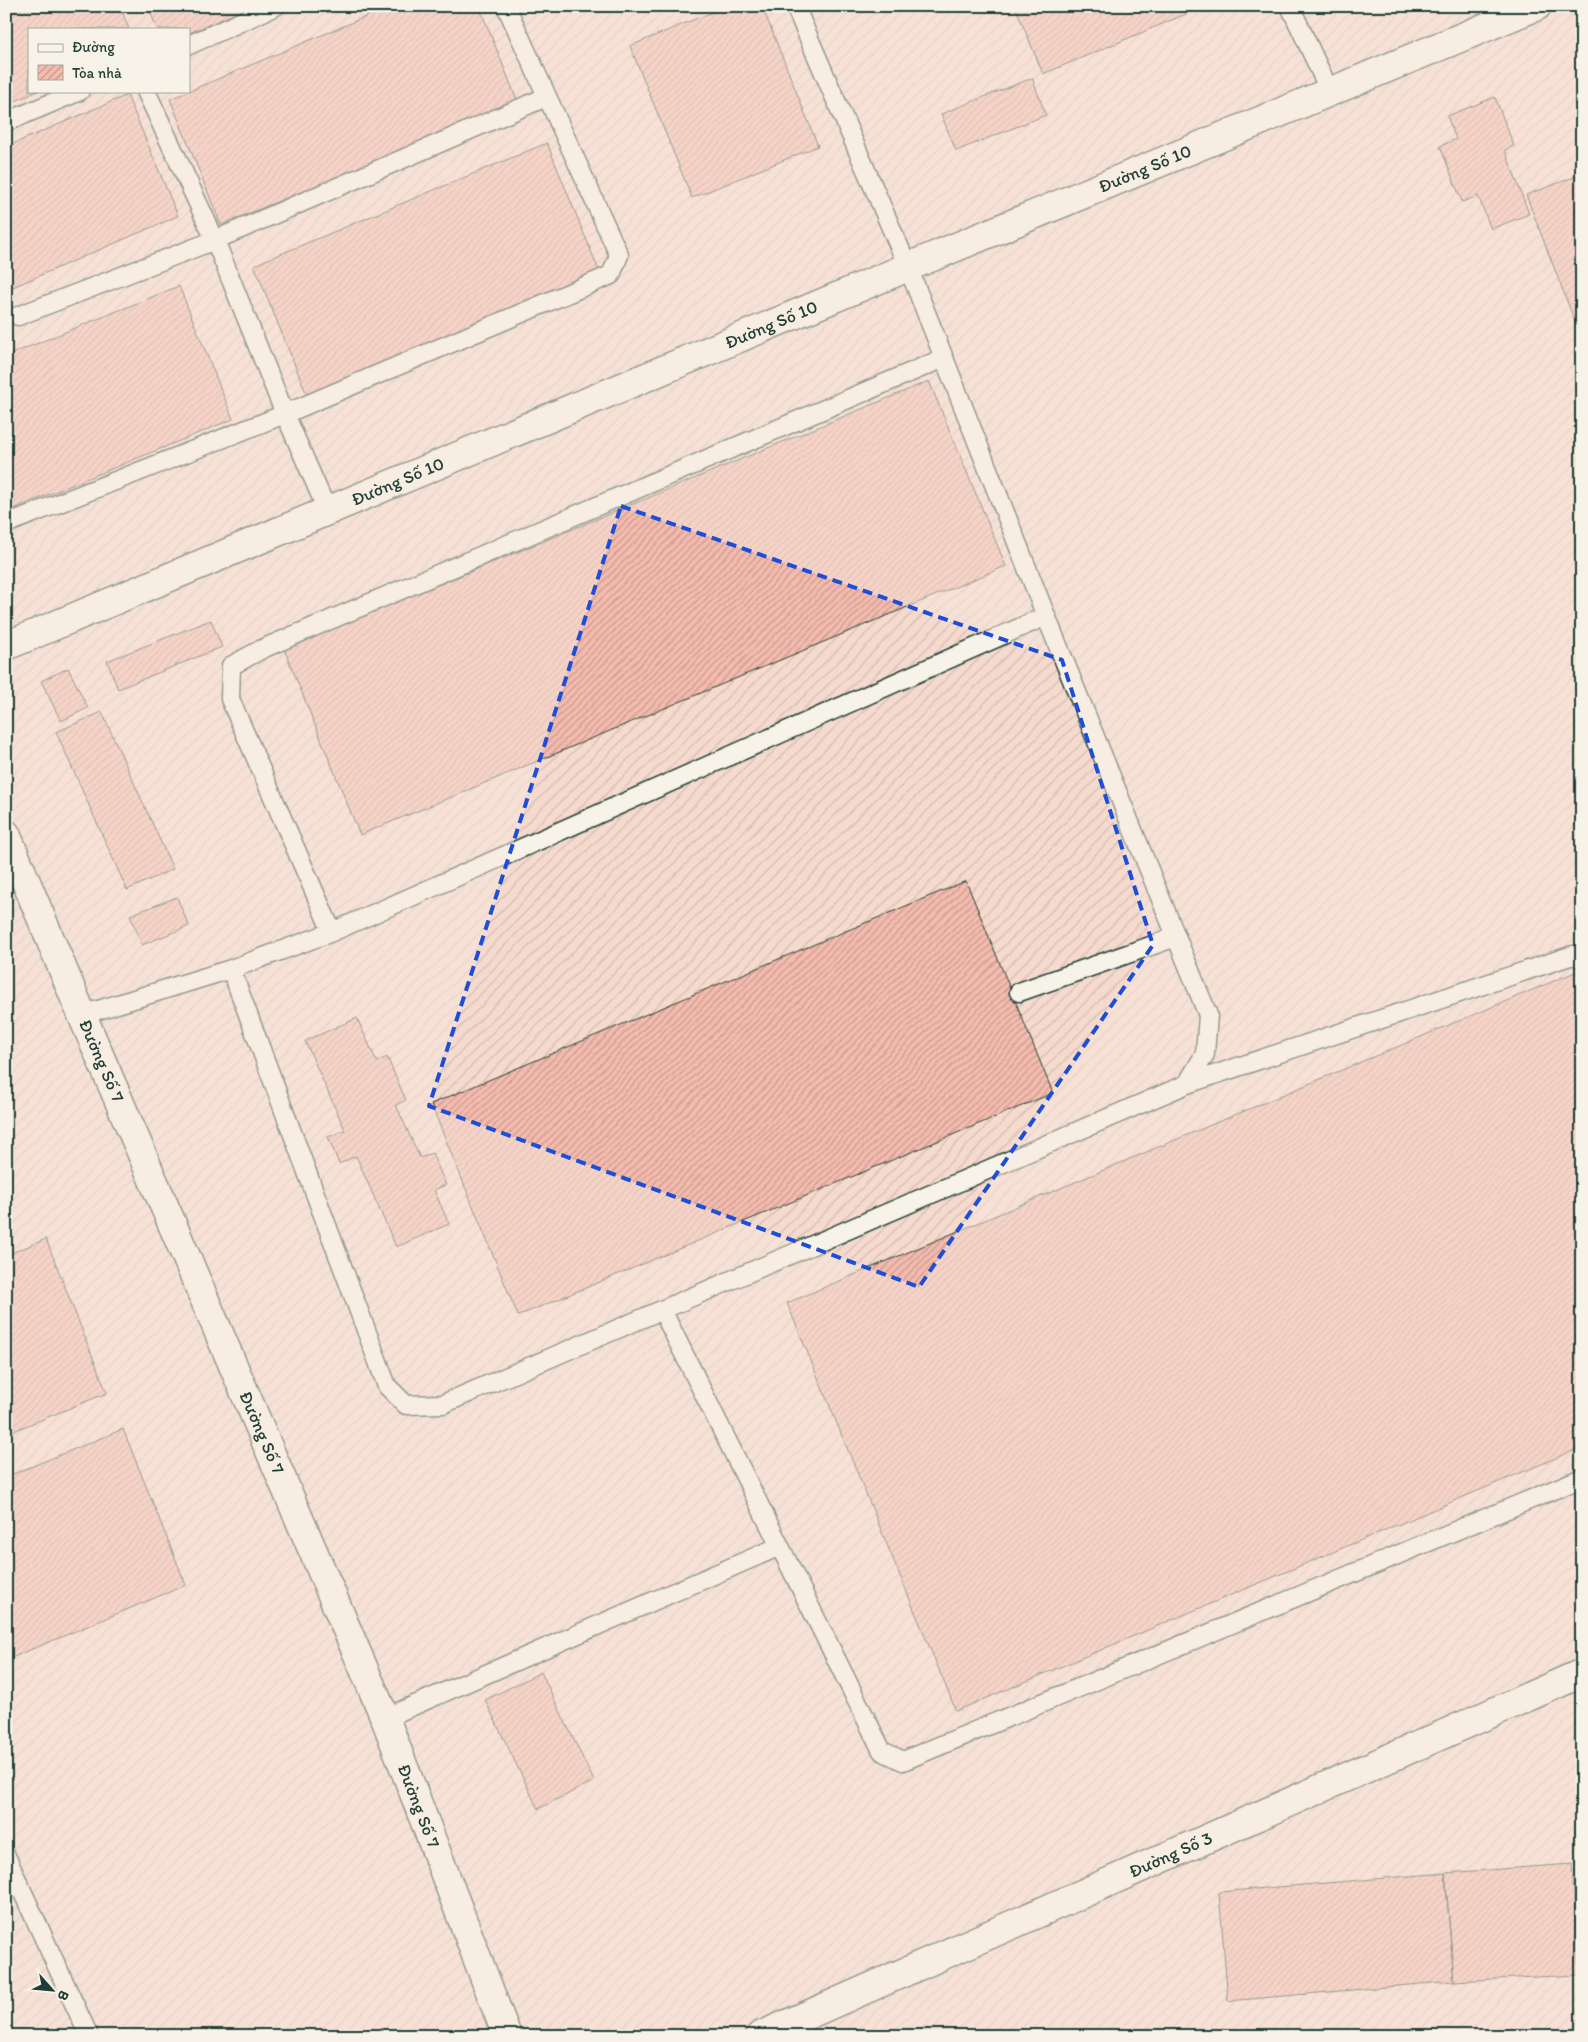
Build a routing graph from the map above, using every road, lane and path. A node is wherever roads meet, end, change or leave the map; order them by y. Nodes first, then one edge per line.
1 (276, 6) edge
2 (506, 6) edge
3 (795, 6) edge
4 (1290, 6) edge
5 (1537, 6) edge
6 (190, 45) edge
7 (78, 92) edge
8 (146, 92) edge
9 (1330, 92) junction
10 (546, 97) junction
11 (6, 122) edge
12 (215, 240) junction
13 (908, 267) junction
14 (18, 316) dead end
15 (944, 358) junction
16 (285, 414) junction
17 (327, 510) junction
18 (6, 524) edge
19 (1046, 616) junction
20 (6, 646) edge
21 (6, 834) edge
22 (332, 932) junction
23 (1176, 937) junction
24 (1582, 959) edge
25 (231, 969) junction
26 (1019, 992) dead end
27 (82, 1015) junction
28 (1187, 1084) junction
29 (662, 1310) junction
30 (1582, 1478) edge
31 (780, 1546) junction
32 (1582, 1673) edge
33 (385, 1718) junction
34 (6, 1856) edge
35 (12, 1890) edge
36 (82, 2031) edge
37 (508, 2036) edge
38 (760, 2036) edge

1 - 6 lane
2 - 10 lane
3 - 13 lane
4 - 9 lane
5 - 9 street, Đường Số 10
7 - 11 lane
8 - 12 lane
9 - 13 street, Đường Số 10
10 - 12 lane
10 - 16 lane
12 - 14 lane
12 - 16 lane
13 - 15 lane
13 - 17 street, Đường Số 10
15 - 19 lane
15 - 22 lane
16 - 17 lane
16 - 18 lane
17 - 20 street, Đường Số 10
19 - 22 lane
19 - 23 lane
21 - 27 street, Đường Số 7
22 - 25 lane
23 - 26 lane
23 - 28 lane
24 - 28 lane
25 - 27 lane
25 - 29 lane
27 - 33 street, Đường Số 7
28 - 29 lane
29 - 31 lane
30 - 31 lane
31 - 33 lane
32 - 38 street, Đường Số 3
33 - 37 street, Đường Số 7
34 - 35 lane
35 - 36 lane

